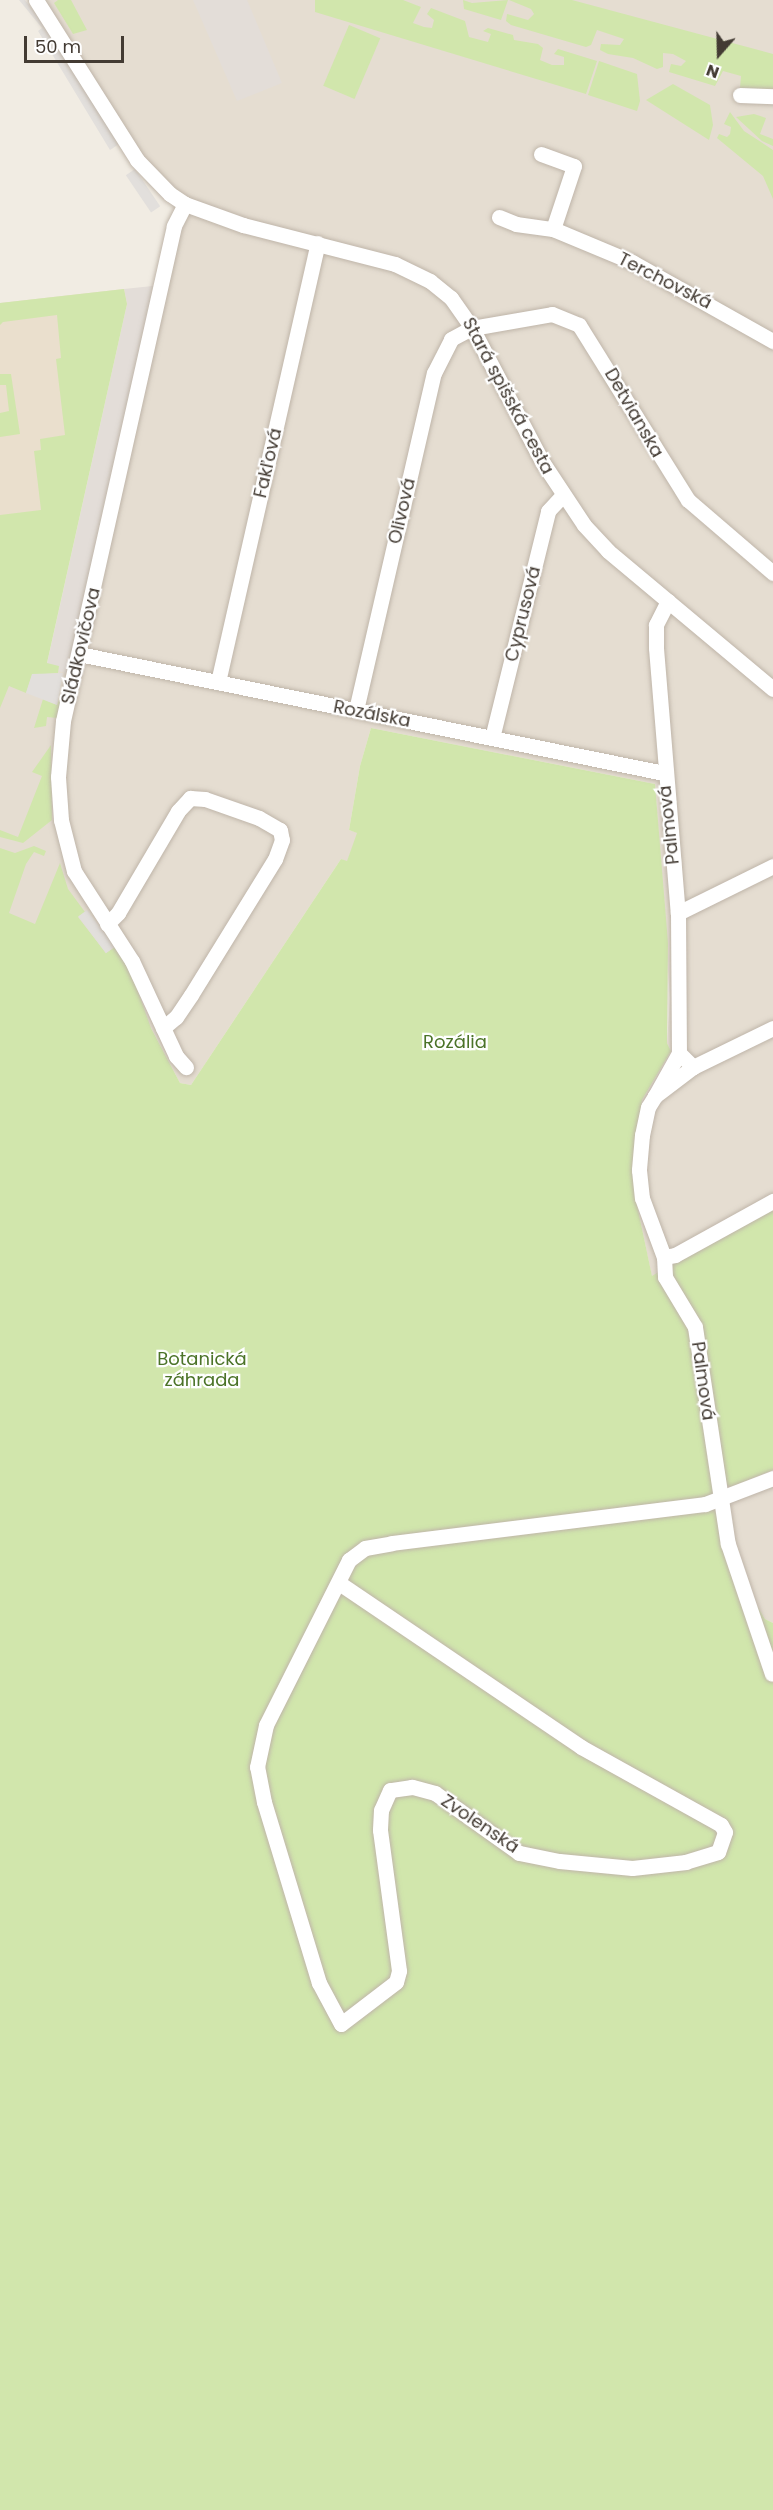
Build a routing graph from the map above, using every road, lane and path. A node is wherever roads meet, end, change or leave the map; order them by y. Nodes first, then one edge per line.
1 (36, 0) edge
2 (740, 95) dead end
3 (773, 96) edge
4 (541, 154) dead end
5 (185, 204) junction
6 (499, 217) dead end
7 (553, 229) junction
8 (318, 243) junction
9 (472, 328) junction
10 (773, 341) edge
11 (563, 495) junction
12 (773, 573) edge
13 (668, 600) junction
14 (79, 654) junction
15 (218, 682) junction
16 (773, 689) edge
17 (356, 710) junction
18 (492, 738) junction
19 (664, 773) junction
20 (773, 866) edge
21 (678, 912) junction
22 (107, 924) junction
23 (163, 1028) junction
24 (773, 1028) edge
25 (679, 1053) junction
26 (186, 1067) dead end
27 (693, 1067) junction
28 (655, 1096) junction
29 (773, 1201) edge
30 (664, 1257) junction
31 (773, 1478) edge
32 (720, 1500) junction
33 (339, 1583) junction
34 (772, 1674) edge

1 - 5 street, Stará spišská cesta
2 - 3 street
4 - 7 street
5 - 8 street, Stará spišská cesta
5 - 14 street, Sládkovičova
6 - 7 street, Terchovská
7 - 10 street, Terchovská
8 - 9 street, Stará spišská cesta
8 - 15 street, Fakľová
9 - 11 street, Stará spišská cesta
9 - 12 street, Detvianska
9 - 17 street, Olivová
11 - 13 street, Stará spišská cesta
11 - 18 street, Cyprusová
13 - 16 street, Stará spišská cesta
13 - 19 street, Palmová
14 - 15 street, Rozálska
14 - 22 street, Sládkovičova
15 - 17 street, Rozálska
17 - 18 street, Rozálska
18 - 19 street, Rozálska
19 - 21 street, Palmová
20 - 21 street
21 - 25 street, Palmová
22 - 23 street, Sládkovičova
22 - 23 street
23 - 26 street, Sládkovičova
24 - 27 street
25 - 27 street
25 - 28 street, Palmová
27 - 28 street
28 - 30 street, Palmová
29 - 30 street
30 - 32 street, Palmová
31 - 32 street, Zvolenská
32 - 33 street, Zvolenská
32 - 34 street, Palmová
33 - 33 street, Zvolenská

